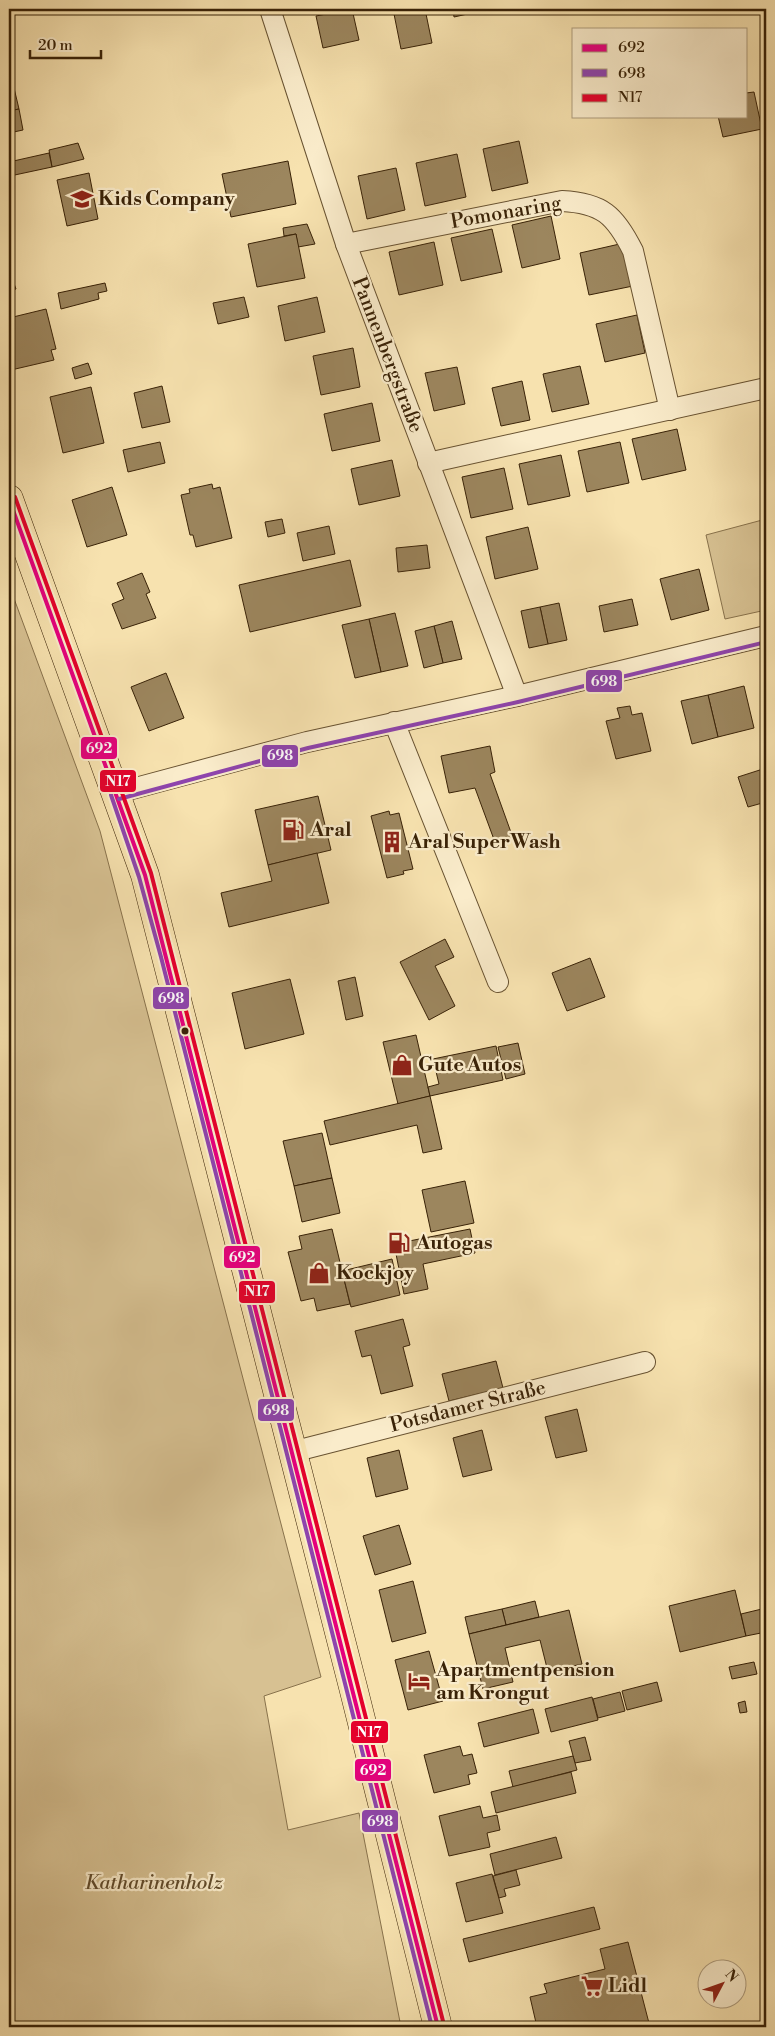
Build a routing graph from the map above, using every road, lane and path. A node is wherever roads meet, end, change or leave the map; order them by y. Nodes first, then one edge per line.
1 (270, 9) edge
2 (346, 244) junction
3 (766, 388) edge
4 (670, 410) junction
5 (428, 462) junction
6 (9, 499) edge
7 (766, 636) edge
8 (517, 696) junction
9 (394, 722) junction
10 (117, 792) junction
11 (498, 982) dead end
12 (645, 1362) dead end
13 (292, 1452) junction
14 (438, 2027) edge

1 - 2 street, Pannenbergstraße
2 - 4 street, Pomonaring
2 - 5 street, Pannenbergstraße
3 - 4 street
4 - 5 street
5 - 8 street, Pannenbergstraße
6 - 10 main road
7 - 8 street
8 - 9 street
9 - 10 street
9 - 11 street
10 - 13 main road
12 - 13 street, Potsdamer Straße
13 - 14 main road

